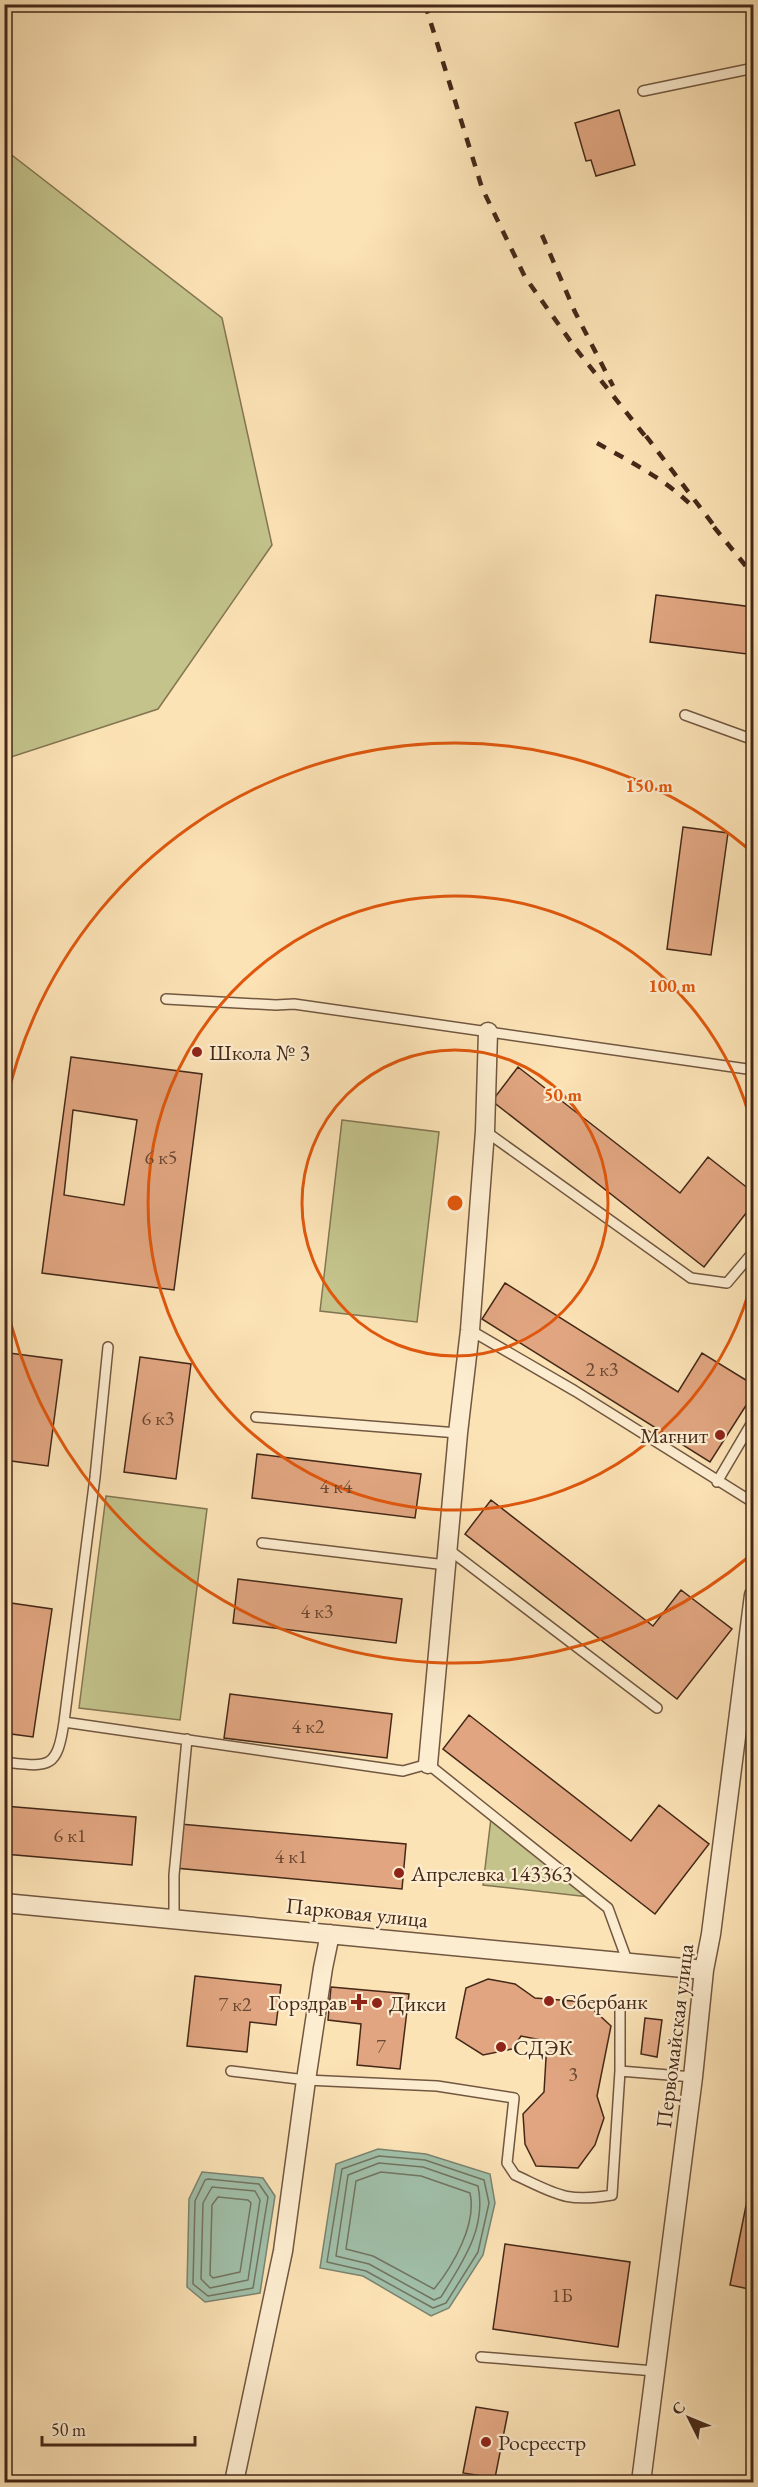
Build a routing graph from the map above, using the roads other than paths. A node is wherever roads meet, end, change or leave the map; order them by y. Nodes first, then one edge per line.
1 (753, 68) edge
2 (643, 91) dead end
3 (686, 715) dead end
4 (753, 740) edge
5 (166, 999) dead end
6 (488, 1032) junction
7 (753, 1070) edge
8 (485, 1131) junction
9 (753, 1251) edge
10 (470, 1330) junction
11 (108, 1347) dead end
12 (256, 1417) dead end
13 (753, 1419) edge
14 (458, 1432) junction
15 (717, 1482) junction
16 (753, 1503) edge
17 (262, 1543) dead end
18 (447, 1557) junction
19 (753, 1595) edge
20 (657, 1708) dead end
21 (63, 1722) junction
22 (187, 1739) junction
23 (4, 1762) edge
24 (428, 1764) junction
25 (4, 1903) edge
26 (174, 1919) junction
27 (330, 1934) junction
28 (628, 1963) junction
29 (704, 1970) junction
30 (620, 2009) dead end
31 (231, 2071) dead end
32 (620, 2071) junction
33 (693, 2077) junction
34 (306, 2080) junction
35 (481, 2358) dead end
36 (655, 2371) junction
37 (234, 2482) edge
38 (641, 2482) edge

1 - 2 lane
3 - 4 lane
5 - 6 lane
6 - 7 lane
6 - 8 street
8 - 9 lane
8 - 10 street
10 - 14 street
10 - 15 lane
11 - 21 lane
12 - 14 lane
13 - 15 lane
14 - 18 street
15 - 16 lane
17 - 18 lane
18 - 20 lane
18 - 24 street
19 - 29 street, Первомайская улица
21 - 22 lane
21 - 23 lane
22 - 24 lane
22 - 26 lane
24 - 28 lane
25 - 26 street, Парковая улица
26 - 27 street, Парковая улица
27 - 28 street, Парковая улица
27 - 34 street
28 - 29 street, Парковая улица
29 - 33 street, Первомайская улица
30 - 32 lane
31 - 34 lane
32 - 33 lane
32 - 34 lane
33 - 36 street, Первомайская улица
34 - 37 street
35 - 36 lane
36 - 38 street, Первомайская улица

